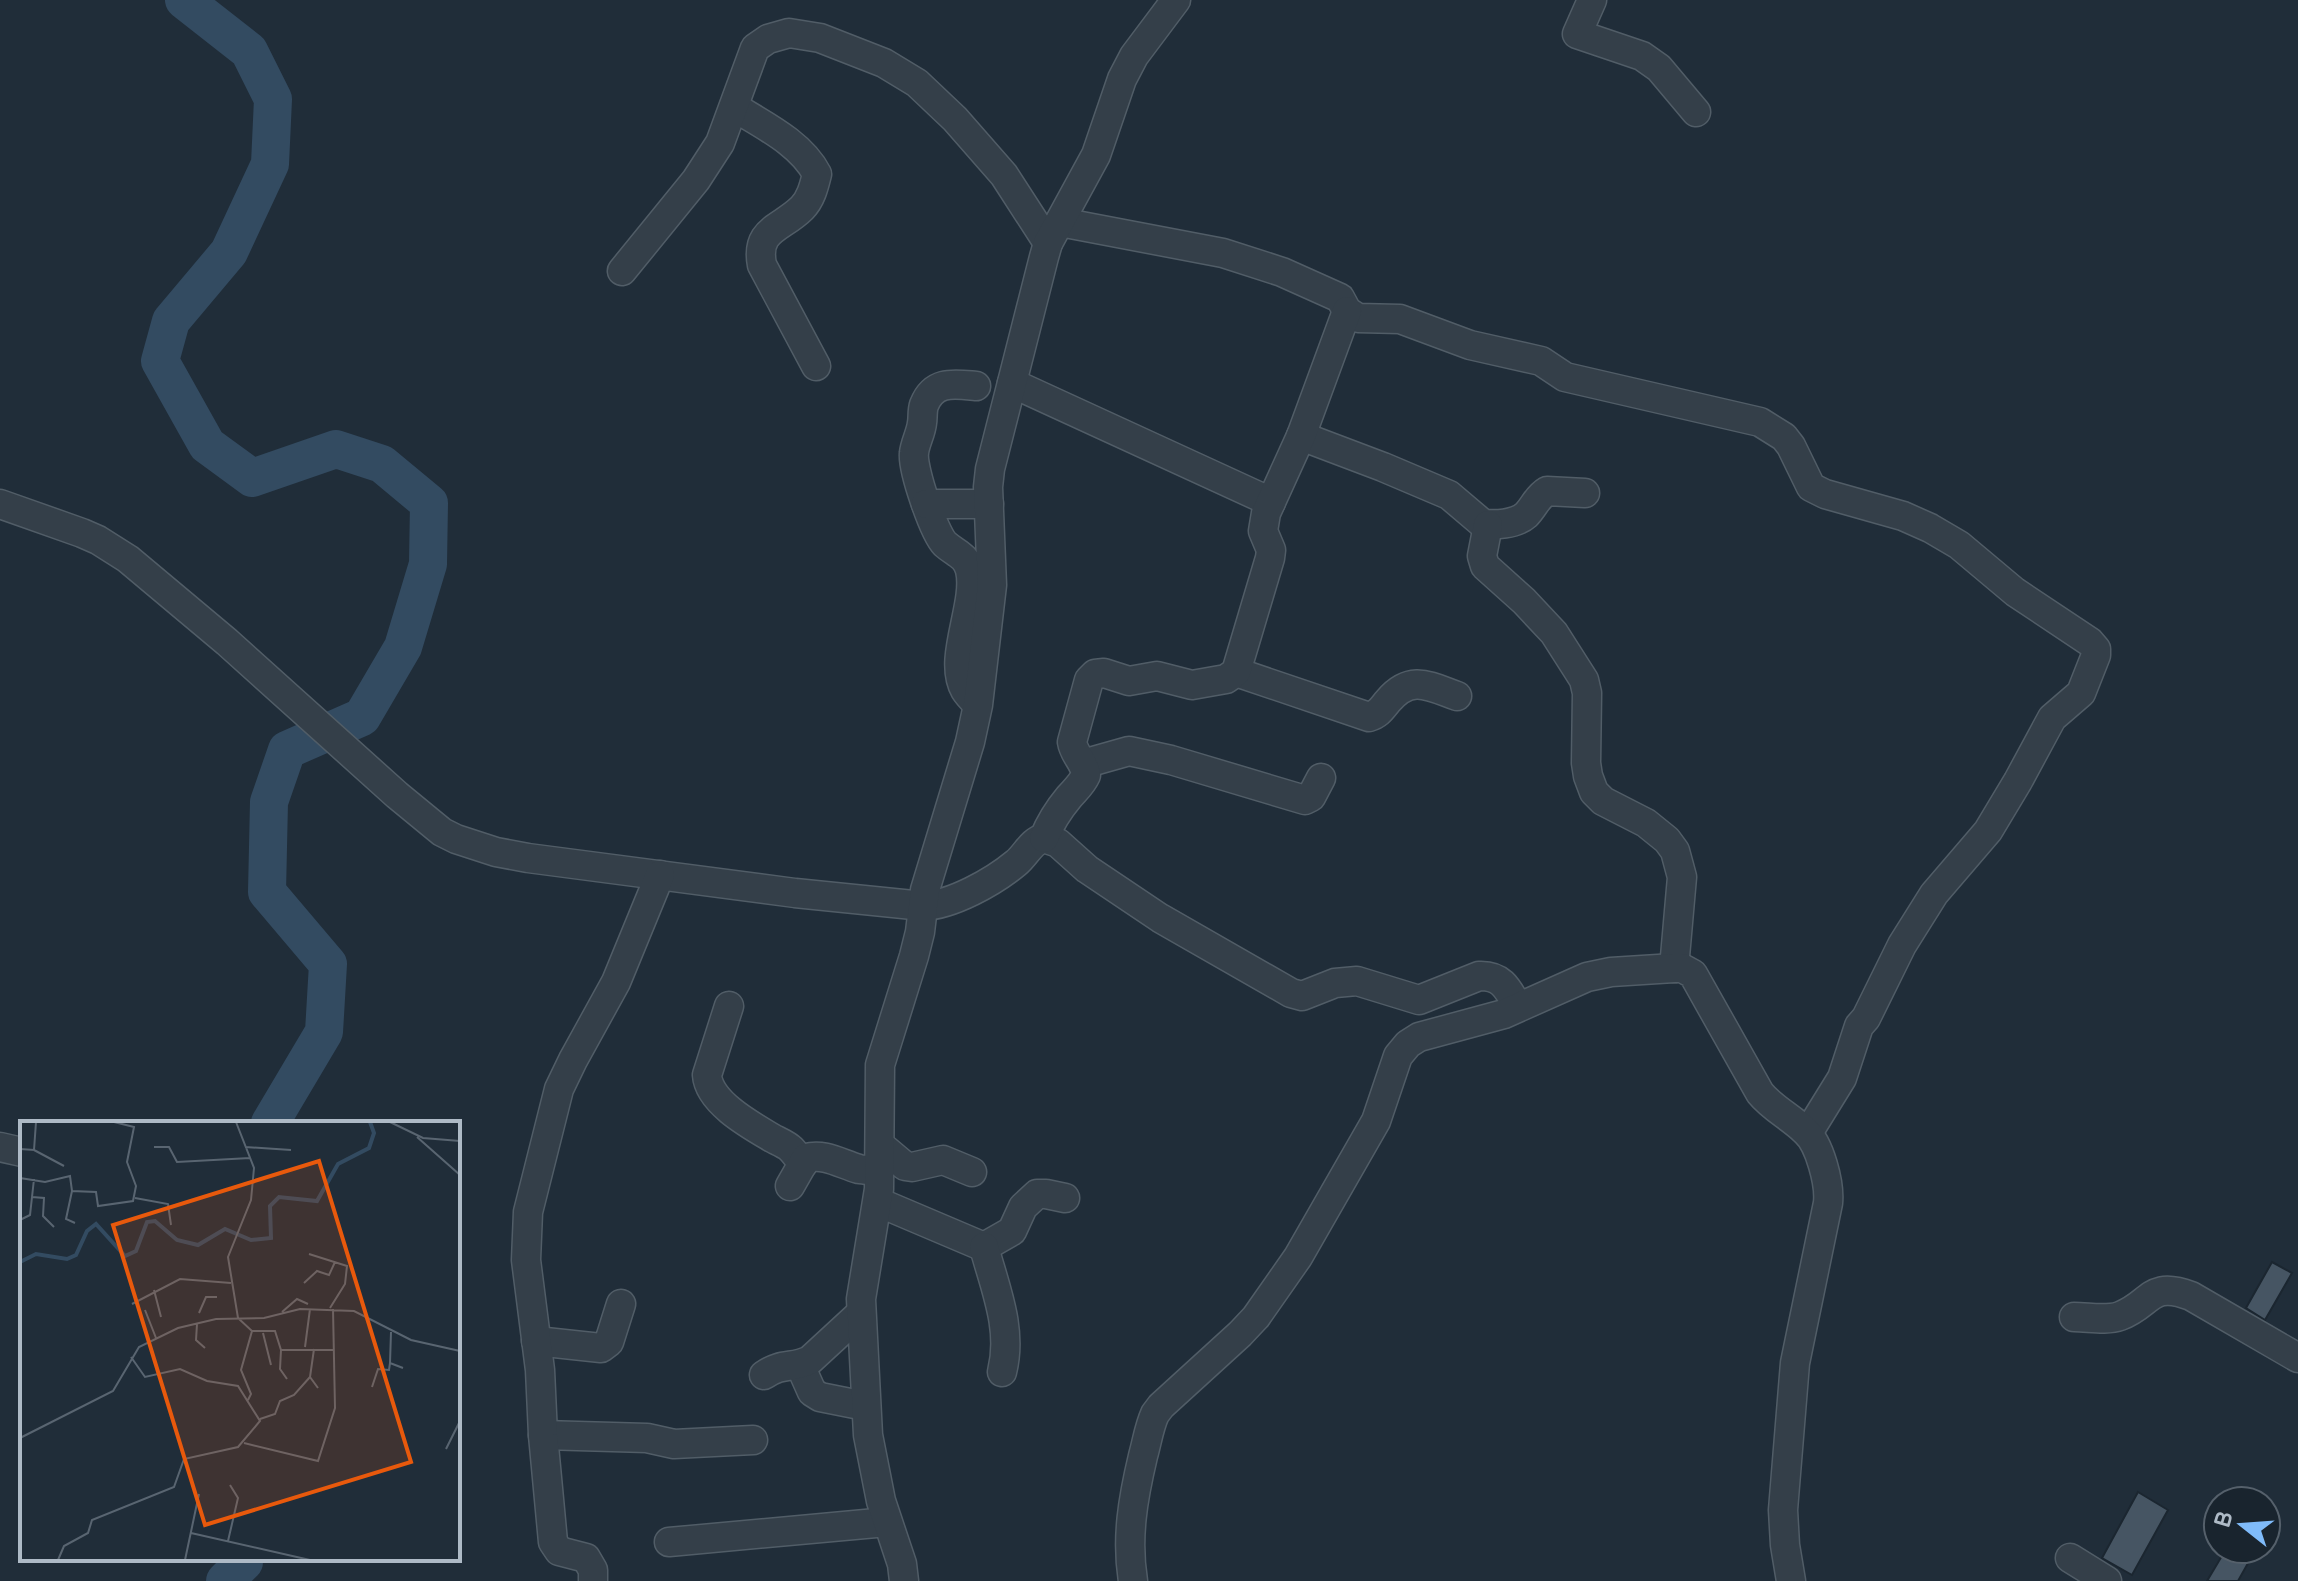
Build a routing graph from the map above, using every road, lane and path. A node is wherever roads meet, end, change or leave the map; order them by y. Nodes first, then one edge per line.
1 (1176, 0) edge
2 (1592, 0) edge
3 (734, 107) junction
4 (1696, 112) dead end
5 (1054, 232) junction
6 (622, 271) dead end
7 (1347, 311) junction
8 (816, 366) dead end
9 (1012, 383) junction
10 (976, 386) dead end
11 (1301, 436) junction
12 (1585, 493) dead end
13 (1271, 502) junction
14 (0, 504) edge
15 (926, 504) junction
16 (989, 504) junction
17 (1488, 525) junction
18 (1236, 672) junction
19 (1457, 696) dead end
20 (978, 705) junction
21 (1083, 764) junction
22 (1321, 778) dead end
23 (1044, 838) junction
24 (660, 875) junction
25 (923, 906) junction
26 (1674, 968) junction
27 (729, 1006) dead end
28 (1518, 1007) junction
29 (1808, 1133) junction
30 (0, 1147) edge
31 (20, 1152) edge
32 (880, 1158) junction
33 (972, 1172) dead end
34 (1065, 1198) dead end
35 (878, 1202) junction
36 (984, 1247) junction
37 (621, 1304) dead end
38 (861, 1313) junction
39 (2074, 1317) dead end
40 (536, 1341) junction
41 (2298, 1358) edge
42 (800, 1365) junction
43 (1002, 1372) dead end
44 (764, 1375) dead end
45 (865, 1406) junction
46 (543, 1435) junction
47 (753, 1440) dead end
48 (887, 1522) junction
49 (669, 1542) dead end
50 (2070, 1558) dead end
51 (593, 1581) edge
52 (904, 1581) edge
53 (1133, 1581) edge
54 (1791, 1581) edge
55 (2107, 1581) edge

1 - 5 street
2 - 4 street
3 - 5 street
3 - 6 street
3 - 8 street
5 - 7 street
5 - 9 street
7 - 11 street
7 - 29 street
9 - 13 street
9 - 16 street
10 - 15 street
11 - 13 street
11 - 17 street
12 - 17 street
13 - 18 street
14 - 24 street
15 - 16 street
15 - 20 street
16 - 20 street
17 - 26 street
18 - 19 street
18 - 21 street
20 - 25 street
21 - 22 street
21 - 23 street
23 - 25 street
23 - 28 street
24 - 25 street
24 - 40 street
25 - 32 street
26 - 28 street
26 - 29 street
27 - 32 street
28 - 53 street
29 - 54 street
30 - 31 street
32 - 33 street
32 - 35 street
34 - 36 street
35 - 36 street
35 - 38 street
36 - 43 street
37 - 40 street
38 - 42 street
38 - 45 street
39 - 41 street
40 - 46 street
42 - 44 street
42 - 45 street
45 - 48 street
46 - 47 street
46 - 51 street
48 - 49 street
48 - 52 street
50 - 55 street

